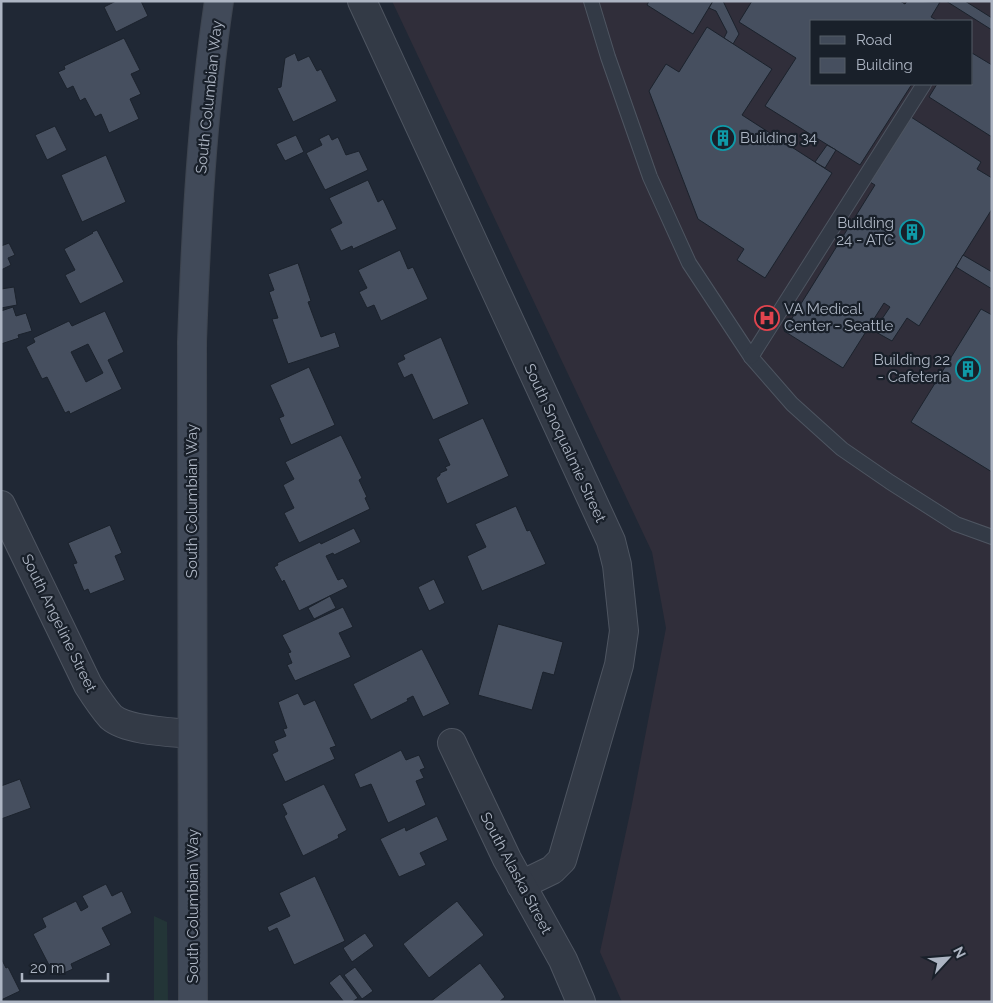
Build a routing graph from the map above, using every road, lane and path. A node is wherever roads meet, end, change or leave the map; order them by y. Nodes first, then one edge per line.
1 (219, 1) edge
2 (362, 1) edge
3 (591, 1) edge
4 (923, 85) edge
5 (751, 357) junction
6 (1, 505) edge
7 (992, 537) edge
8 (192, 734) junction
9 (452, 743) dead end
10 (521, 886) junction
11 (193, 1002) edge
12 (581, 1002) edge

1 - 8 main road, South Columbian Way
2 - 10 street, South Snoqualmie Street
3 - 5 lane
4 - 5 lane
5 - 7 lane
6 - 8 street, South Angeline Street
8 - 11 main road, South Columbian Way
9 - 10 street, South Alaska Street
10 - 12 street, South Alaska Street

